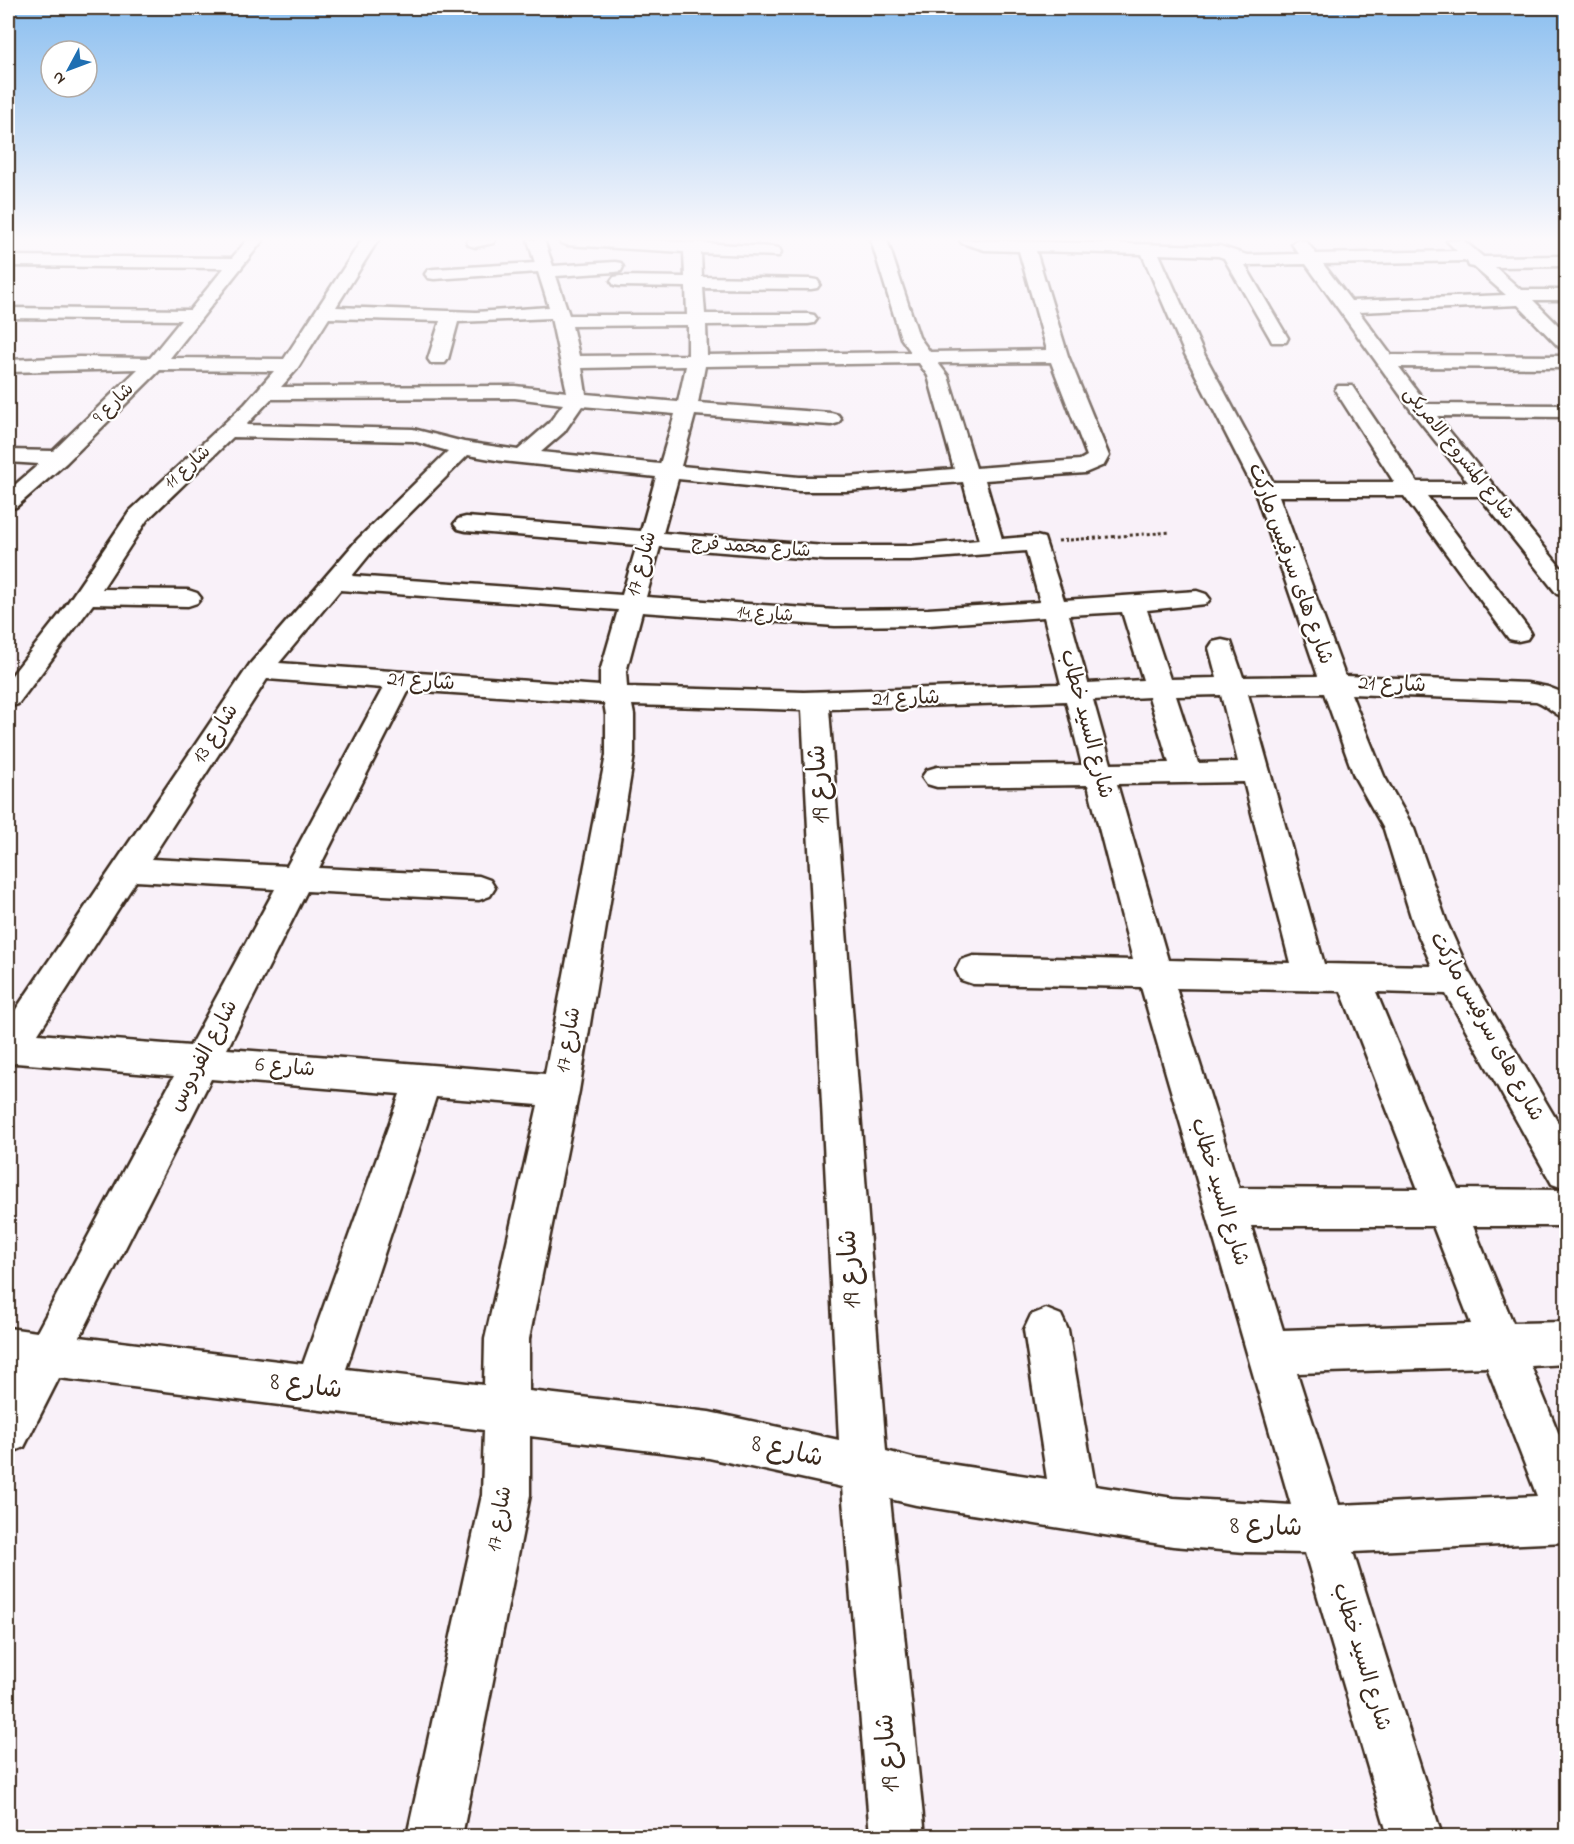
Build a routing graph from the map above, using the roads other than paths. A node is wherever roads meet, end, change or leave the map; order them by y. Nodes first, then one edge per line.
1 (184, 326) edge
2 (314, 326) edge
3 (448, 326) edge
4 (500, 326) edge
5 (563, 326) edge
6 (697, 326) edge
7 (906, 326) edge
8 (1049, 326) edge
9 (1181, 326) edge
10 (1272, 326) edge
11 (1360, 326) edge
12 (1548, 326) edge
13 (499, 335) dead end
14 (1279, 338) dead end
15 (1566, 343) edge
16 (1058, 356) junction
17 (926, 358) junction
18 (438, 360) dead end
19 (697, 361) junction
20 (1386, 361) junction
21 (572, 362) junction
22 (1566, 362) edge
23 (156, 363) junction
24 (290, 365) junction
25 (8, 366) edge
26 (1345, 390) dead end
27 (266, 393) junction
28 (576, 399) junction
29 (686, 408) junction
30 (1421, 410) junction
31 (1566, 411) edge
32 (831, 419) dead end
33 (228, 431) junction
34 (463, 448) junction
35 (8, 456) edge
36 (523, 457) junction
37 (58, 458) junction
38 (667, 471) junction
39 (969, 475) junction
40 (1265, 489) junction
41 (1410, 489) junction
42 (1487, 489) junction
43 (8, 502) edge
44 (466, 524) dead end
45 (648, 541) junction
46 (1036, 543) joint
47 (993, 547) junction
48 (1562, 578) edge
49 (332, 582) junction
50 (85, 596) junction
51 (188, 598) dead end
52 (1197, 599) dead end
53 (1132, 603) junction
54 (632, 605) junction
55 (1055, 608) junction
56 (1518, 633) dead end
57 (1222, 648) dead end
58 (259, 670) junction
59 (400, 681) junction
60 (1333, 683) junction
61 (1233, 686) junction
62 (1159, 688) junction
63 (1078, 691) junction
64 (615, 696) junction
65 (8, 698) edge
66 (815, 701) junction
67 (1560, 704) edge
68 (1256, 772) junction
69 (1187, 773) junction
70 (1100, 774) junction
71 (937, 777) dead end
72 (126, 868) junction
73 (296, 878) junction
74 (479, 888) dead end
75 (973, 970) dead end
76 (1154, 973) junction
77 (1311, 977) junction
78 (1353, 978) junction
79 (1456, 980) junction
80 (9, 1049) edge
81 (201, 1061) junction
82 (423, 1080) junction
83 (560, 1091) junction
84 (1566, 1171) edge
85 (1224, 1207) junction
86 (1447, 1208) junction
87 (1566, 1208) edge
88 (1046, 1330) dead end
89 (1566, 1343) edge
90 (1502, 1345) junction
91 (1268, 1352) junction
92 (27, 1353) edge
93 (317, 1388) junction
94 (506, 1412) junction
95 (8, 1431) edge
96 (864, 1470) junction
97 (1075, 1508) junction
98 (1566, 1508) edge
99 (1566, 1518) edge
100 (1323, 1530) junction
101 (434, 1836) edge
102 (897, 1836) edge
103 (1415, 1836) edge

1 - 23 street, شارع 9
2 - 24 street, شارع 11
3 - 18 street
4 - 13 street
5 - 21 street
6 - 19 street, شارع 17
7 - 17 street
8 - 16 street
9 - 40 street, شارع هاى سرفيس ماركت
10 - 14 street
11 - 20 street, شارع المشروع الامريكى
12 - 15 street
16 - 17 street
16 - 39 street
17 - 19 street
17 - 39 street
19 - 21 street
19 - 29 street, شارع 17
20 - 22 street
20 - 30 street, شارع المشروع الامريكى
21 - 28 street
23 - 24 street
23 - 25 street
23 - 37 street, شارع 9
24 - 27 street, شارع 11
26 - 41 street
27 - 28 street
27 - 33 street, شارع 11
28 - 29 street
28 - 36 street
29 - 32 street
29 - 38 street, شارع 17
30 - 31 street
30 - 42 street, شارع المشروع الامريكى
33 - 34 street
33 - 50 street, شارع 11
34 - 36 street
34 - 49 street, شارع 13
35 - 37 street
36 - 38 street
37 - 43 street, شارع 9
38 - 39 street
38 - 45 street, شارع 17
39 - 47 street
40 - 41 street
40 - 60 street, شارع هاى سرفيس ماركت
41 - 42 street
41 - 56 street
42 - 48 street, شارع المشروع الامريكى
44 - 45 street, شارع محمد فرج
45 - 47 street, شارع محمد فرج
45 - 54 street, شارع 17
46 - 47 street, شارع محمد فرج
46 - 55 street, شارع السيد خطاب
49 - 54 street, شارع 14
49 - 58 street, شارع 13
50 - 51 street
50 - 65 street, شارع 11
52 - 53 street, شارع 14
53 - 55 street, شارع 14
53 - 62 street
54 - 55 street, شارع 14
54 - 64 street, شارع 17
55 - 63 street, شارع السيد خطاب
57 - 61 street
58 - 59 street, شارع 21
58 - 72 street, شارع 13
59 - 64 street, شارع 21
59 - 73 street, شارع الفردوس
60 - 61 street, شارع 21
60 - 67 street, شارع 21
60 - 79 street, شارع هاى سرفيس ماركت
61 - 62 street, شارع 21
61 - 68 street
62 - 63 street, شارع 21
62 - 69 street
63 - 66 street, شارع 21
63 - 70 street, شارع السيد خطاب
64 - 66 street, شارع 21
64 - 83 street, شارع 17
66 - 96 street, شارع 19
68 - 69 street
68 - 77 street
69 - 70 street
70 - 71 street
70 - 76 street, شارع السيد خطاب
72 - 73 street
72 - 80 street, شارع 13
73 - 74 street
73 - 81 street, شارع الفردوس
75 - 76 street
76 - 77 street
76 - 85 street, شارع السيد خطاب
77 - 78 street
78 - 79 street
78 - 86 street
79 - 84 street, شارع هاى سرفيس ماركت
80 - 81 street, شارع 6
81 - 82 street, شارع 6
81 - 92 street, شارع الفردوس
82 - 83 street, شارع 6
82 - 93 street
83 - 94 street, شارع 17
85 - 86 street
85 - 91 street, شارع السيد خطاب
86 - 87 street
86 - 90 street
88 - 97 street
89 - 90 street
90 - 91 street
90 - 98 street
91 - 100 street, شارع السيد خطاب
92 - 93 street, شارع 8
92 - 95 street, شارع الفردوس
93 - 94 street, شارع 8
94 - 96 street, شارع 8
94 - 101 street, شارع 17
96 - 97 street, شارع 8
96 - 102 street, شارع 19
97 - 100 street, شارع 8
99 - 100 street, شارع 8
100 - 103 street, شارع السيد خطاب

